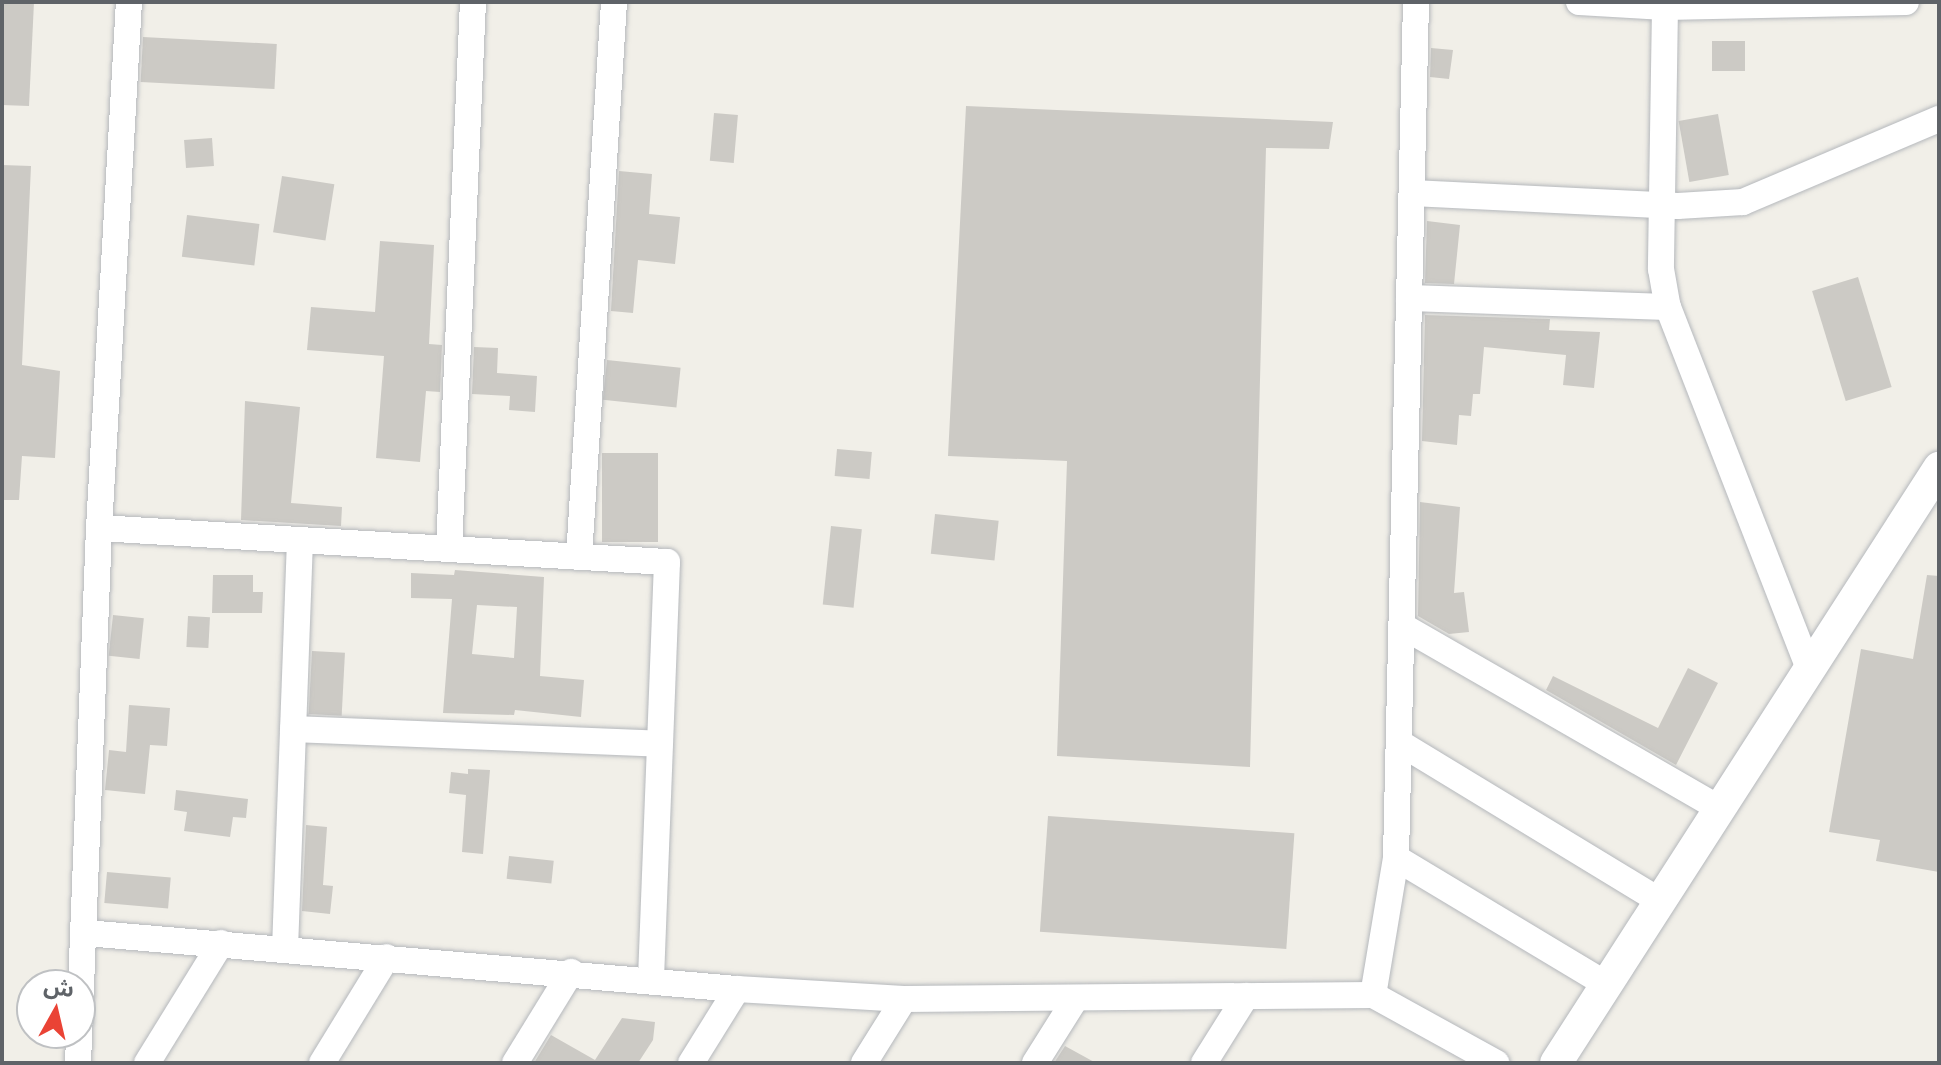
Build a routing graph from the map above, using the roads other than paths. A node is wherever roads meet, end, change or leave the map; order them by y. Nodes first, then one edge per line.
1 (129, 2) edge
2 (473, 2) edge
3 (614, 2) edge
4 (1416, 2) edge
5 (1579, 2) edge
6 (1906, 2) edge
7 (1665, 7) junction
8 (1939, 119) edge
9 (1412, 193) junction
10 (1660, 205) junction
11 (1409, 298) junction
12 (1668, 307) junction
13 (1939, 468) edge
14 (99, 528) junction
15 (300, 540) junction
16 (449, 549) junction
17 (579, 557) junction
18 (1404, 627) junction
19 (1809, 669) junction
20 (293, 729) junction
21 (1400, 743) junction
22 (660, 744) junction
23 (1720, 809) junction
24 (1396, 858) junction
25 (1660, 901) junction
26 (86, 933) junction
27 (221, 943) junction
28 (285, 949) junction
29 (387, 957) junction
30 (571, 972) junction
31 (651, 980) junction
32 (1606, 984) junction
33 (737, 989) junction
34 (1373, 995) junction
35 (1246, 996) junction
36 (904, 999) junction
37 (1074, 1001) junction
38 (78, 1063) edge
39 (147, 1063) edge
40 (322, 1063) edge
41 (515, 1063) edge
42 (691, 1063) edge
43 (864, 1063) edge
44 (1035, 1063) edge
45 (1204, 1063) edge
46 (1496, 1063) edge
47 (1556, 1063) edge

1 - 14 street
2 - 16 street
3 - 17 street
4 - 9 street
5 - 7 street
6 - 7 street
7 - 10 street
8 - 10 street
9 - 10 street
9 - 11 street
10 - 12 street
11 - 12 street
11 - 18 street
12 - 19 street
13 - 19 street
14 - 15 street
14 - 26 street
15 - 16 street
15 - 20 street
16 - 17 street
17 - 22 street
18 - 21 street
18 - 23 street
19 - 23 street
20 - 22 street
20 - 28 street
21 - 24 street
21 - 25 street
22 - 31 street
23 - 25 street
24 - 32 street
24 - 34 street
25 - 32 street
26 - 27 street
26 - 38 street
27 - 28 street
27 - 39 street
28 - 29 street
29 - 30 street
29 - 40 street
30 - 31 street
30 - 41 street
31 - 33 street
32 - 47 street
33 - 36 street
33 - 42 street
34 - 35 street
34 - 46 street
35 - 37 street
35 - 45 street
36 - 37 street
36 - 43 street
37 - 44 street

